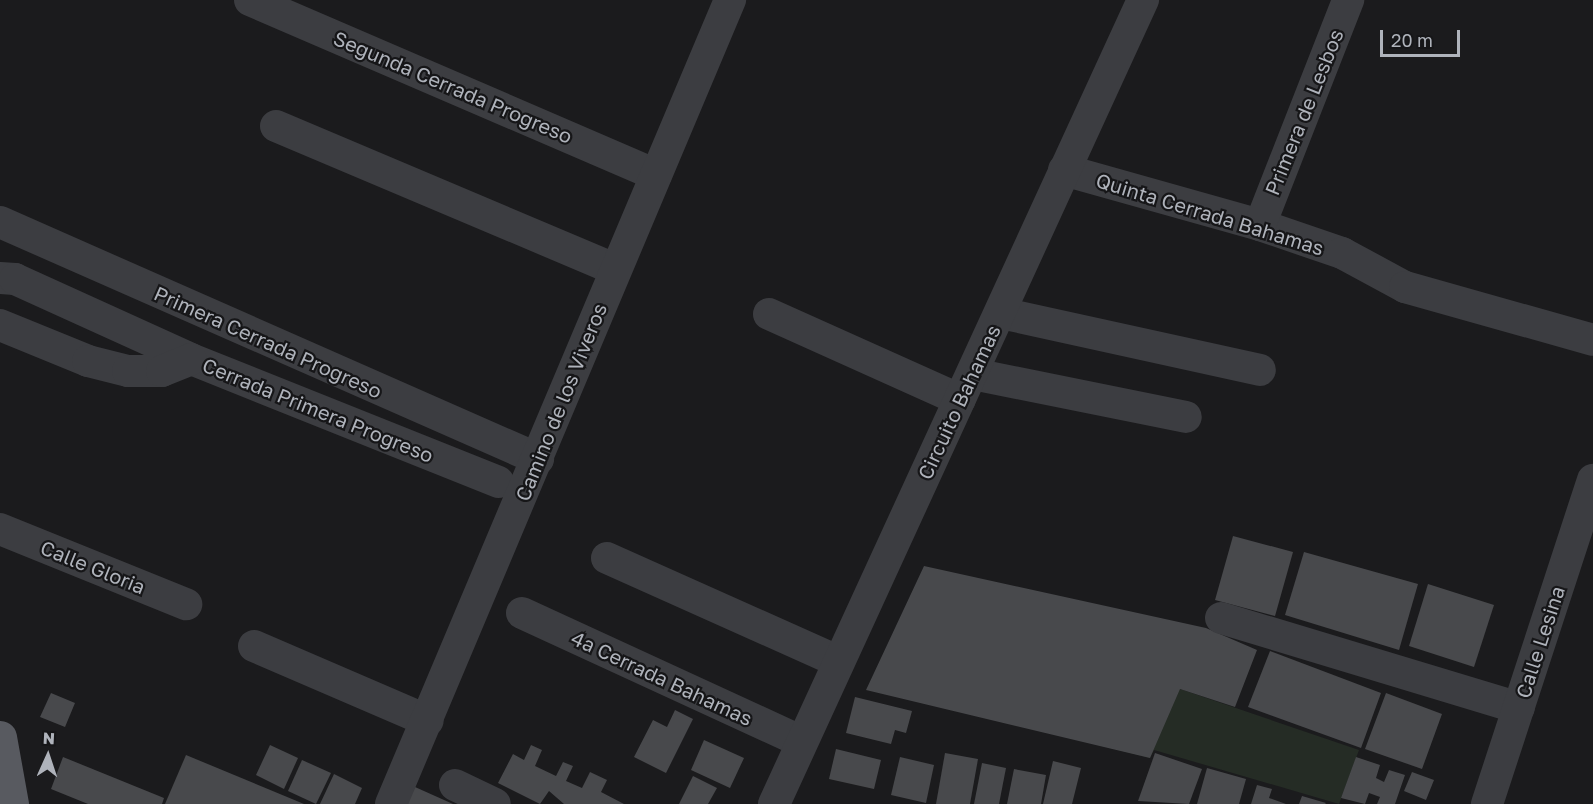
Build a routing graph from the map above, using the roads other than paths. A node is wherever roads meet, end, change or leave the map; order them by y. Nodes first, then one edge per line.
1 (250, 0) edge
2 (1143, 0) edge
3 (1348, 0) edge
4 (720, 3) edge
5 (276, 126) dead end
6 (1064, 170) junction
7 (656, 175) junction
8 (0, 222) edge
9 (1260, 225) junction
10 (615, 269) junction
11 (0, 278) edge
12 (1001, 313) junction
13 (769, 314) dead end
14 (0, 325) edge
15 (1593, 340) edge
16 (191, 359) junction
17 (1260, 370) dead end
18 (966, 387) junction
19 (1186, 417) dead end
20 (538, 459) junction
21 (1593, 480) edge
22 (498, 482) dead end
23 (0, 530) edge
24 (607, 558) dead end
25 (186, 604) dead end
26 (522, 613) dead end
27 (1221, 618) dead end
28 (254, 646) dead end
29 (837, 661) junction
30 (1519, 708) junction
31 (428, 721) junction
32 (0, 737) edge
33 (802, 742) junction
34 (455, 785) dead end
35 (12, 804) edge
36 (391, 804) edge
37 (495, 804) edge
38 (774, 804) edge
39 (1488, 804) edge

1 - 7 street, Segunda Cerrada Progreso
2 - 6 street, Circuito Bahamas
3 - 9 street, Primera de Lesbos
4 - 7 street, Camino de los Viveros
5 - 10 street
6 - 9 street, Quinta Cerrada Bahamas
6 - 12 street, Circuito Bahamas
7 - 10 street, Camino de los Viveros
8 - 20 street, Primera Cerrada Progreso
9 - 15 street, Quinta Cerrada Bahamas
10 - 20 street, Camino de los Viveros
11 - 16 street
12 - 17 street
12 - 18 street, Circuito Bahamas
13 - 18 street
14 - 16 street, Cerrada Primera Progreso
16 - 22 street, Cerrada Primera Progreso
18 - 19 street
18 - 29 street, Circuito Bahamas
20 - 31 street, Camino de los Viveros
21 - 30 street, Calle Lesina
23 - 25 street, Calle Gloria
24 - 29 street
26 - 33 street, 4ª Cerrada Bahamas
27 - 30 street
28 - 31 street
29 - 33 street, Circuito Bahamas
30 - 39 street, Calle Lesina
31 - 36 street, Camino de los Viveros
32 - 35 main road
33 - 38 street, Circuito Bahamas
34 - 37 street

